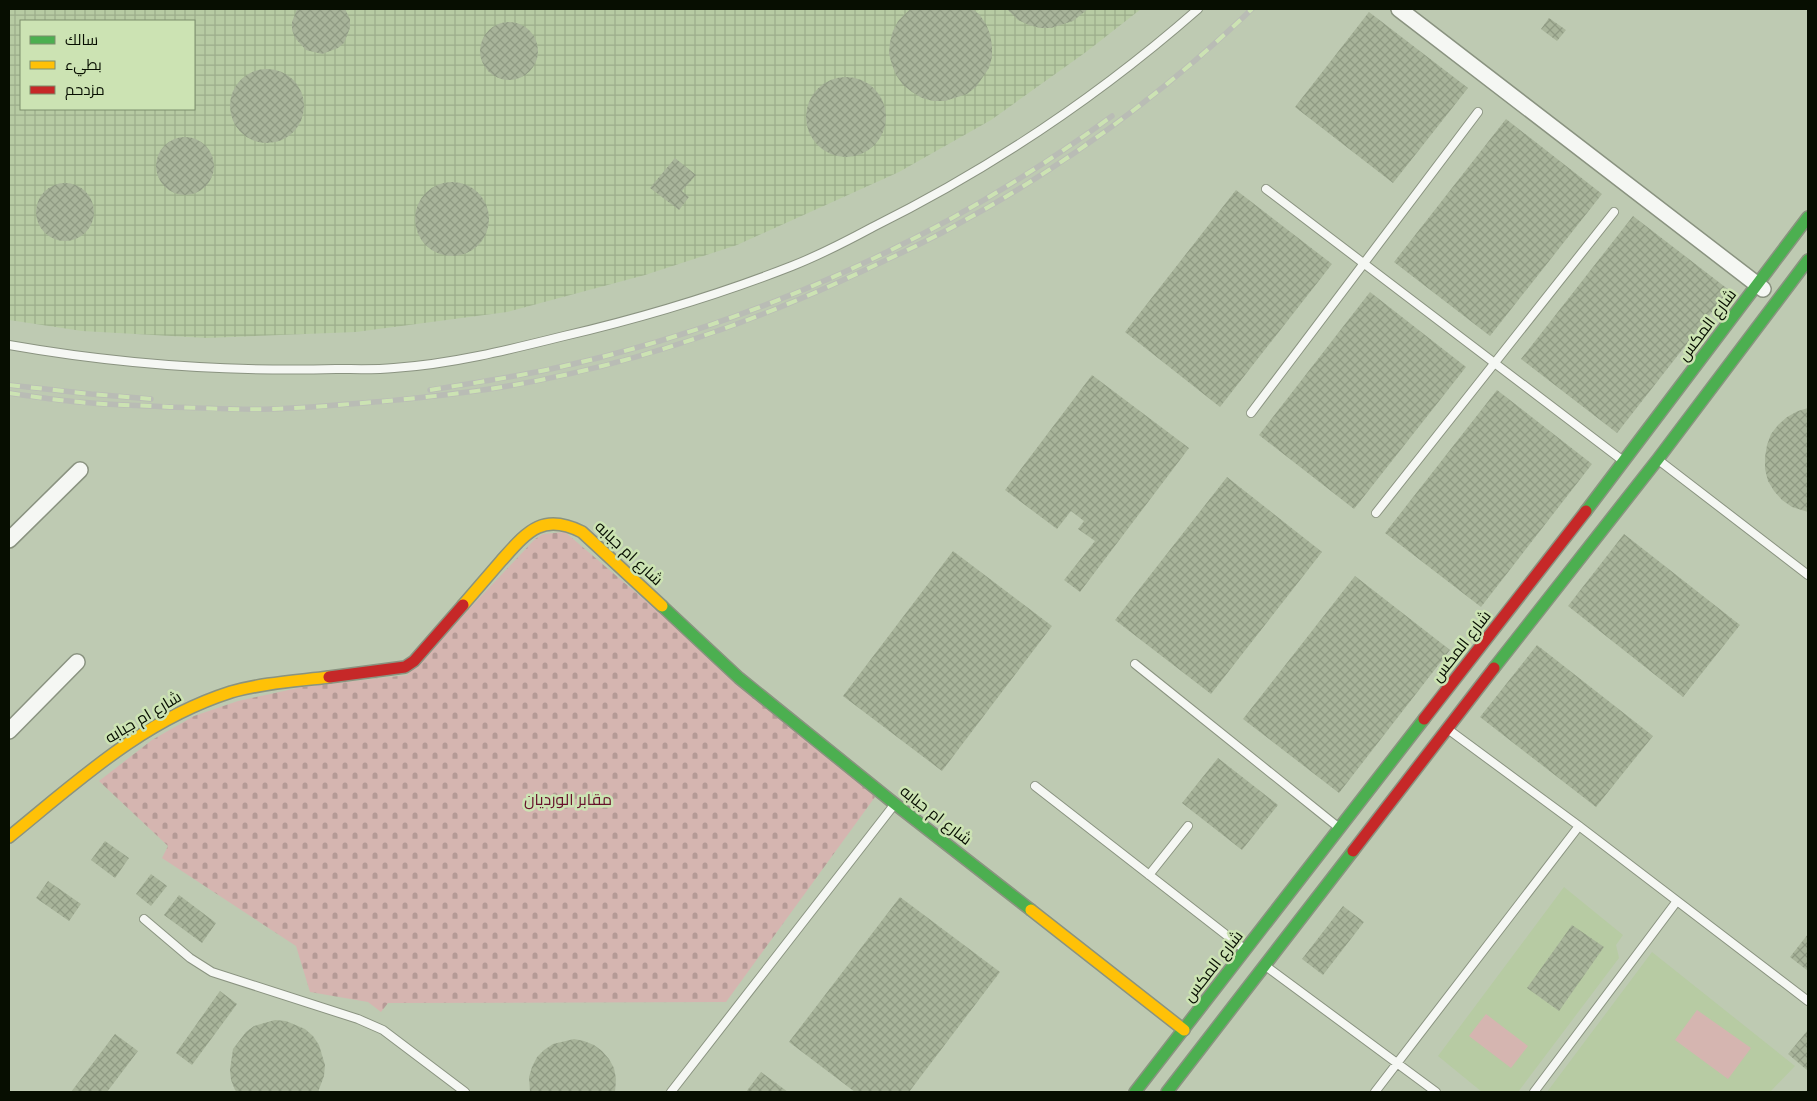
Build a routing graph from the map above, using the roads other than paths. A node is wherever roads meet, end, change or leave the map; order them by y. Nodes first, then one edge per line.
1 (1198, 9) edge
2 (1399, 9) edge
3 (1478, 112) dead end
4 (1266, 189) dead end
5 (1614, 212) dead end
6 (1808, 217) edge
7 (1808, 260) edge
8 (1364, 264) junction
9 (1758, 284) junction
10 (1778, 300) junction
11 (9, 344) edge
12 (1495, 363) junction
13 (1251, 413) dead end
14 (1658, 459) junction
15 (1624, 462) junction
16 (80, 470) dead end
17 (1376, 514) dead end
18 (9, 540) edge
19 (1808, 575) edge
20 (77, 662) dead end
21 (1135, 664) dead end
22 (1447, 728) junction
23 (9, 731) edge
24 (1035, 786) dead end
25 (895, 804) junction
26 (1188, 826) dead end
27 (1579, 826) junction
28 (1340, 829) junction
29 (9, 837) edge
30 (1149, 875) junction
31 (1677, 901) junction
32 (144, 919) dead end
33 (1246, 950) junction
34 (1264, 965) junction
35 (1808, 1001) edge
36 (1184, 1030) junction
37 (1396, 1064) junction
38 (465, 1092) edge
39 (671, 1092) edge
40 (1135, 1092) edge
41 (1167, 1092) edge
42 (1375, 1092) edge
43 (1436, 1092) edge
44 (1534, 1092) edge

1 - 11 lane
2 - 9 street
3 - 8 lane
4 - 8 lane
5 - 12 lane
6 - 9 main road, شارع المكس
7 - 10 main road
8 - 12 lane
8 - 13 lane
9 - 10 street
9 - 15 main road, شارع المكس
10 - 14 main road
12 - 15 lane
12 - 17 lane
14 - 19 lane
14 - 22 main road
15 - 28 main road, شارع المكس
16 - 18 street
20 - 23 street
21 - 28 lane
22 - 27 lane
22 - 34 main road
24 - 30 lane
25 - 29 main road, شارع ام جبابه
25 - 36 main road, شارع ام جبابه
25 - 39 lane
26 - 30 lane
27 - 31 lane
27 - 37 lane
28 - 33 main road, شارع المكس
30 - 33 lane
31 - 35 lane
31 - 44 lane
32 - 38 lane
33 - 36 main road, شارع المكس
34 - 37 lane
34 - 41 main road
36 - 40 main road, شارع المكس
37 - 42 lane
37 - 43 lane

